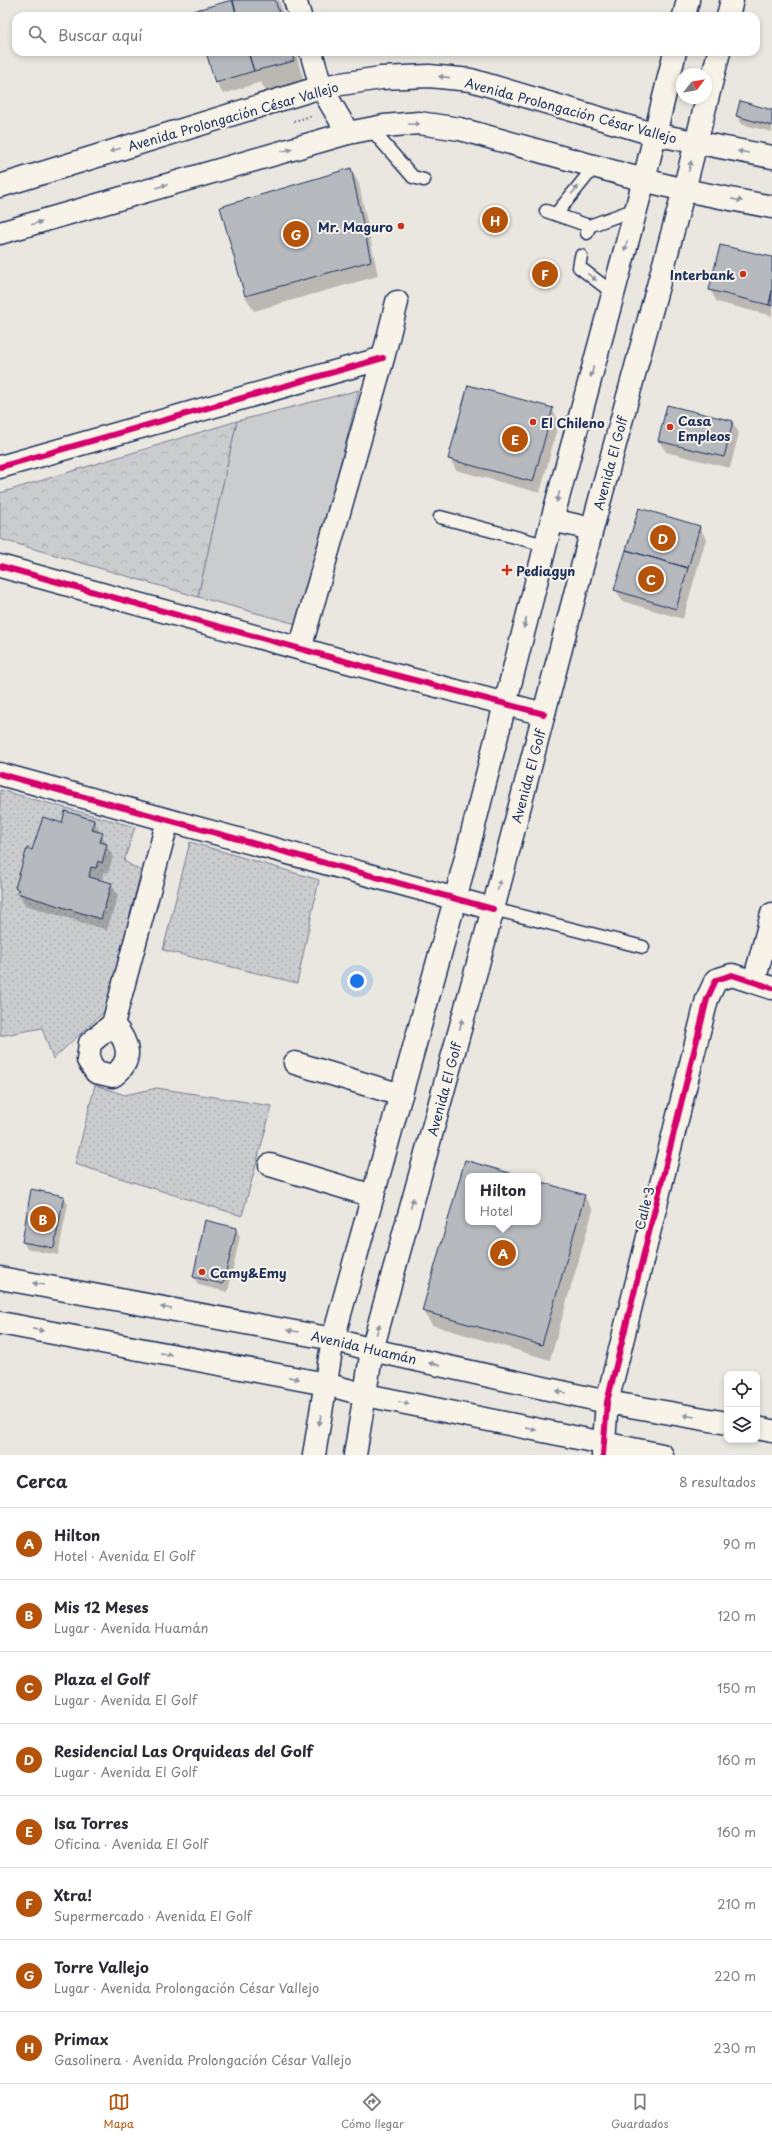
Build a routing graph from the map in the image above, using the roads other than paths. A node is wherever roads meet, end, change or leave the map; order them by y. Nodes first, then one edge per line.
1 (295, 0) edge
2 (688, 0) edge
3 (732, 0) edge
4 (299, 12) edge
5 (685, 12) edge
6 (729, 12) edge
7 (312, 56) edge
8 (673, 56) edge
9 (718, 56) edge
10 (321, 87) junction
11 (370, 128) junction
12 (348, 132) junction
13 (654, 134) junction
14 (696, 143) junction
15 (772, 157) edge
16 (595, 166) junction
17 (424, 180) dead end
18 (644, 180) junction
19 (0, 186) edge
20 (684, 190) junction
21 (772, 206) edge
22 (636, 209) junction
23 (0, 234) edge
24 (581, 256) dead end
25 (613, 293) junction
26 (397, 302) dead end
27 (383, 358) junction
28 (0, 467) edge
29 (440, 517) dead end
30 (552, 520) junction
31 (592, 529) junction
32 (545, 545) junction
33 (0, 566) edge
34 (300, 649) junction
35 (504, 705) junction
36 (544, 714) junction
37 (0, 774) edge
38 (168, 820) junction
39 (455, 900) junction
40 (493, 910) junction
41 (772, 914) edge
42 (642, 947) dead end
43 (763, 985) edge
44 (113, 1024) dead end
45 (295, 1063) dead end
46 (401, 1095) junction
47 (270, 1165) dead end
48 (373, 1196) junction
49 (0, 1278) edge
50 (0, 1323) edge
51 (333, 1339) junction
52 (372, 1350) junction
53 (326, 1384) junction
54 (366, 1395) junction
55 (607, 1402) junction
56 (724, 1422) edge
57 (760, 1428) edge
58 (772, 1430) edge
59 (604, 1450) edge
60 (314, 1455) edge
61 (355, 1455) edge
62 (662, 1455) edge

1 - 4 main road
2 - 5 main road
3 - 6 main road
7 - 10 main road
8 - 13 main road
9 - 14 main road, Avenida El Golf
10 - 12 main road
13 -> 10 main road, Avenida Prolongación César Vallejo
10 -> 19 main road, Avenida Prolongación César Vallejo
11 - 12 main road
11 -> 16 main road
11 - 17 lane
23 -> 12 main road
13 - 14 main road, Avenida Prolongación César Vallejo
13 - 18 main road
15 -> 14 main road, Avenida Prolongación César Vallejo
20 -> 14 main road, Avenida El Golf
16 - 18 main road
22 -> 16 lane
18 - 20 main road
18 - 22 main road
20 -> 21 main road
20 - 31 main road, Avenida El Golf
22 -> 25 main road
24 -> 25 lane
25 -> 30 main road
26 - 27 main road
27 - 28 main road
27 - 34 main road
29 - 32 lane
30 - 31 main road
30 - 32 main road
31 - 36 main road, Avenida El Golf
32 -> 35 main road
33 - 34 main road
34 - 35 main road
35 - 36 main road
35 - 39 main road
40 -> 36 main road, Avenida El Golf
37 - 38 main road
38 - 39 main road
38 - 44 main road
39 - 40 main road
39 - 46 main road
40 - 42 lane
52 -> 40 main road, Avenida El Golf
41 - 43 main road
43 - 55 main road, Calle 3
45 - 46 main road
46 - 48 main road
47 - 48 main road
48 - 51 main road
51 -> 49 main road, Avenida Huamán
50 -> 53 main road
51 - 52 main road, Avenida Huamán
51 - 53 main road
52 - 54 main road, Avenida El Golf
55 -> 52 main road, Avenida Huamán
53 - 54 main road
53 -> 60 main road
54 -> 59 main road
54 - 61 main road, Avenida El Golf
56 -> 55 main road, Avenida Huamán
55 - 59 main road, Calle 3
57 - 58 main road
59 - 62 main road

